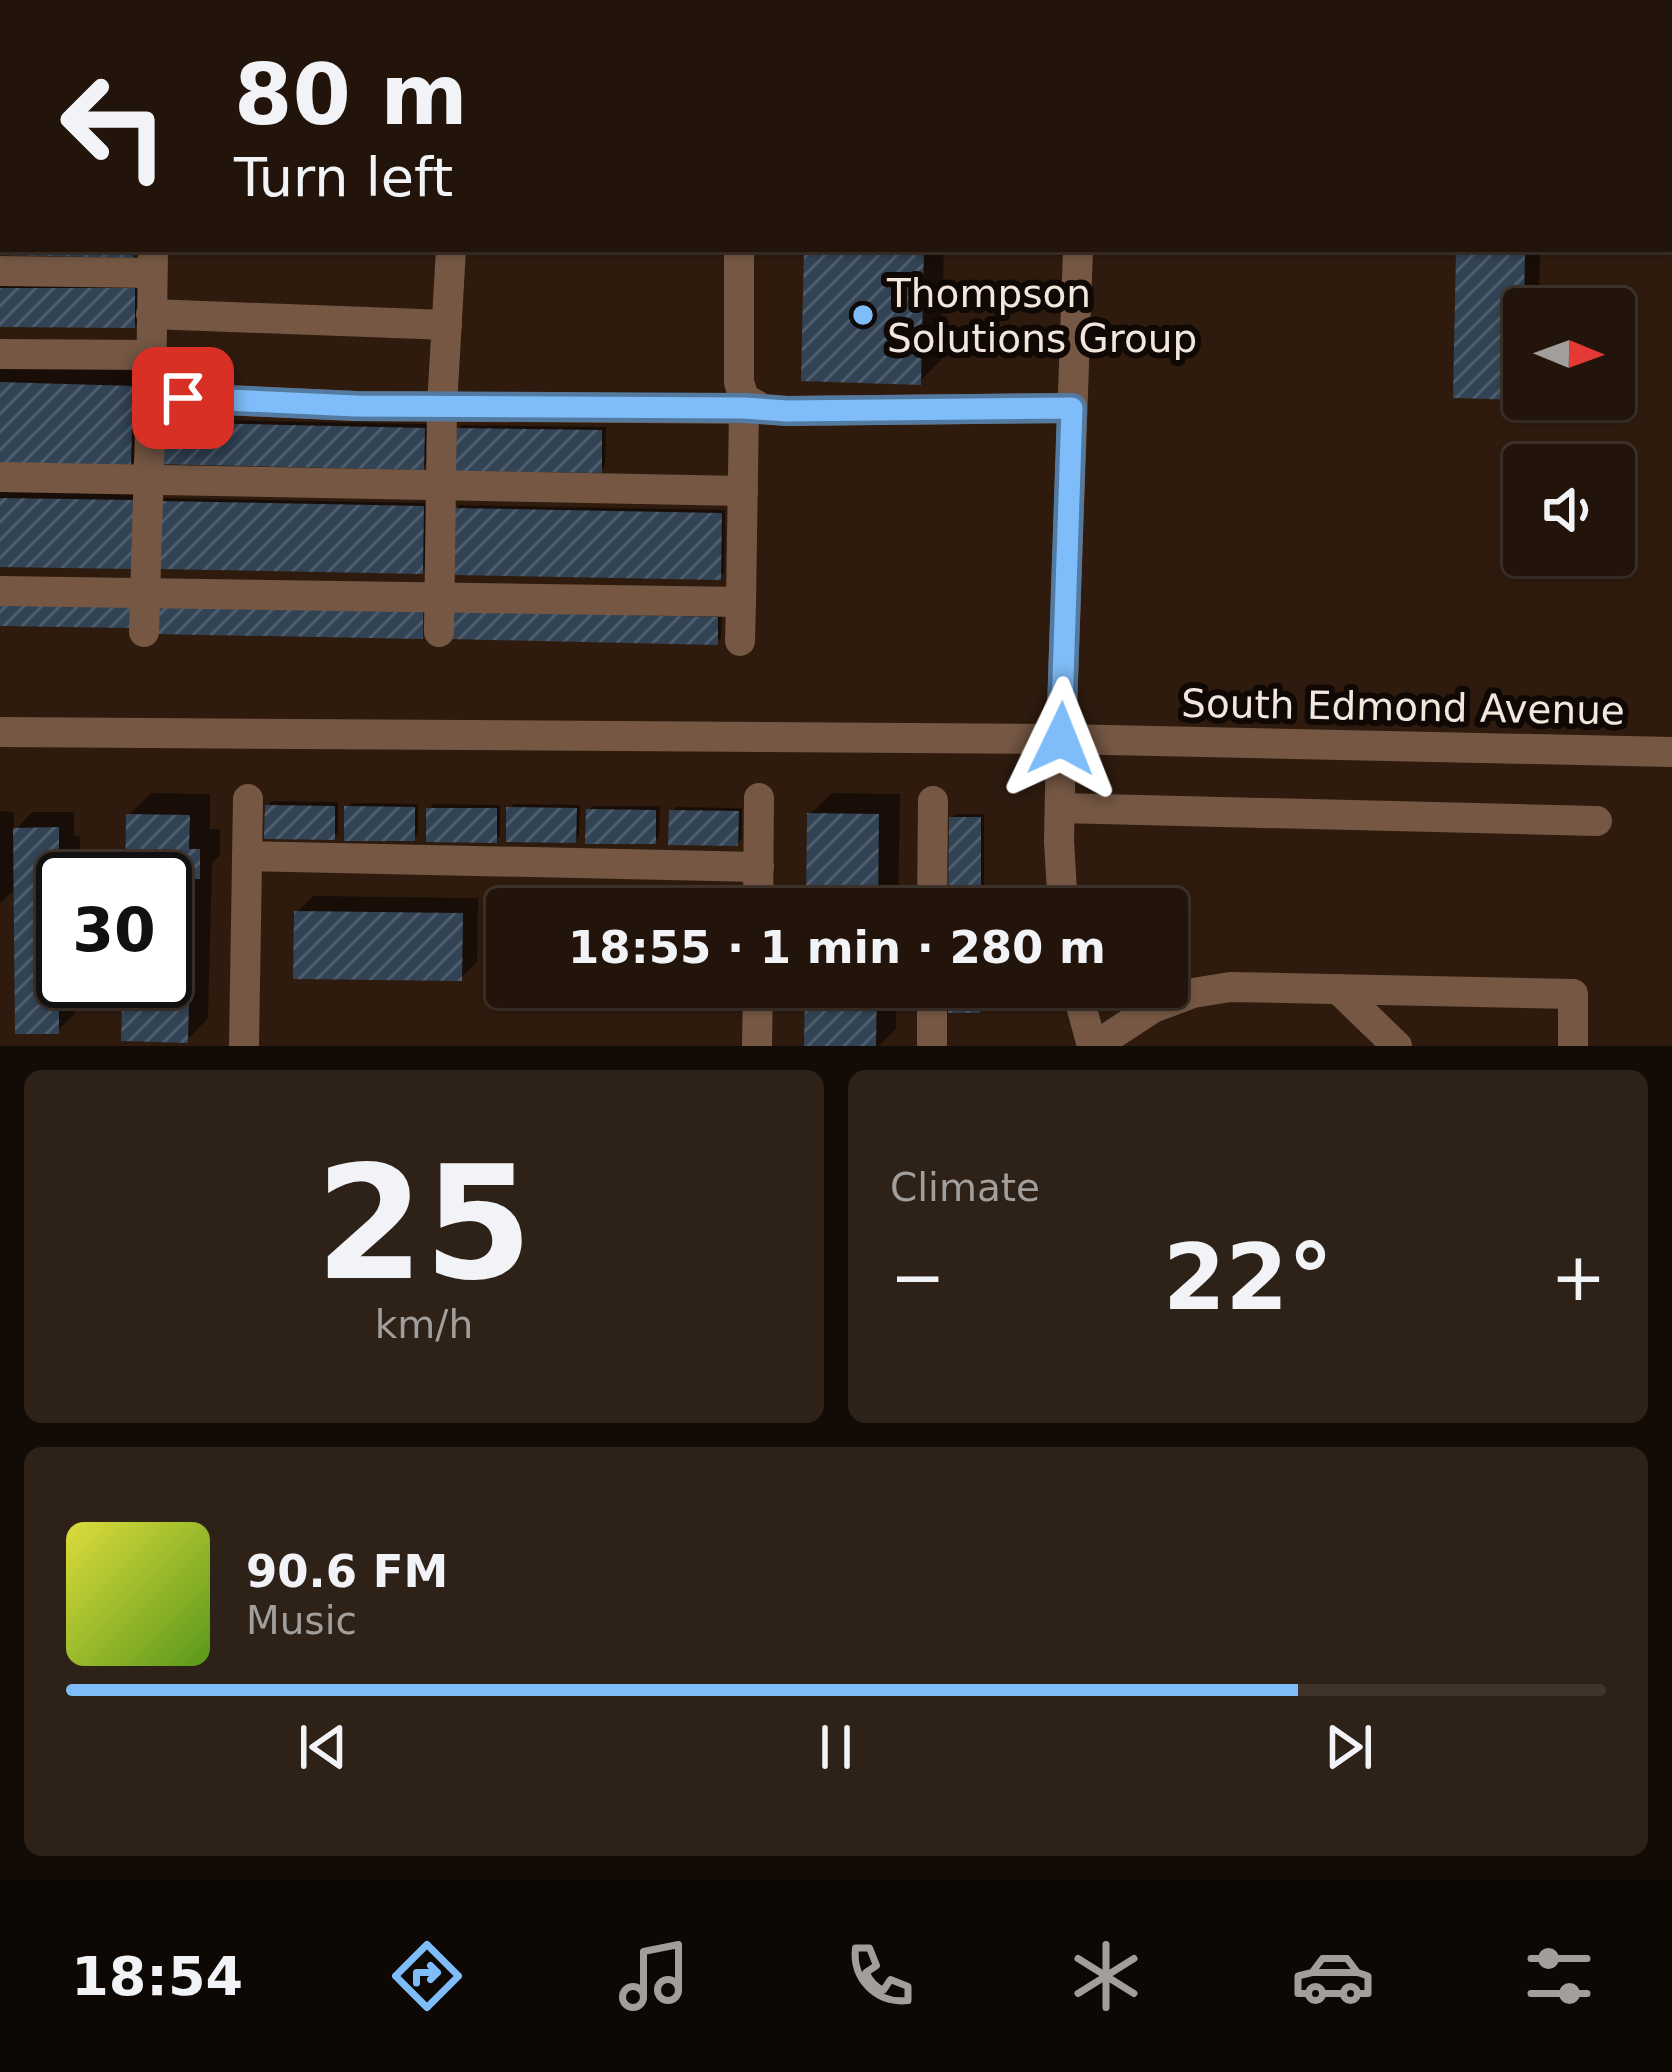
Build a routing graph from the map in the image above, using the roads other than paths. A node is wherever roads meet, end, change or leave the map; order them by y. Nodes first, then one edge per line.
1 (451, 252) edge
2 (739, 252) edge
3 (1078, 252) edge
4 (152, 261) edge
5 (0, 271) edge
6 (151, 314) junction
7 (447, 325) junction
8 (0, 354) edge
9 (151, 355) junction
10 (151, 397) junction
11 (442, 406) junction
12 (753, 408) junction
13 (1072, 408) junction
14 (0, 477) edge
15 (149, 480) junction
16 (441, 485) junction
17 (743, 491) junction
18 (0, 591) edge
19 (146, 593) junction
20 (440, 597) junction
21 (741, 602) junction
22 (144, 632) dead end
23 (439, 632) dead end
24 (740, 641) dead end
25 (0, 732) edge
26 (1061, 739) junction
27 (1672, 752) edge
28 (759, 798) dead end
29 (248, 799) dead end
30 (933, 801) dead end
31 (1060, 808) junction
32 (1597, 821) dead end
33 (248, 856) junction
34 (759, 867) junction
35 (758, 888) edge
36 (932, 888) edge
37 (1062, 888) edge
38 (1338, 989) junction
39 (758, 1008) edge
40 (932, 1008) edge
41 (1082, 1008) edge
42 (244, 1046) edge
43 (757, 1046) edge
44 (932, 1046) edge
45 (1094, 1046) edge
46 (1397, 1046) edge
47 (1573, 1046) edge

1 - 7 street
2 - 12 street
3 - 13 street
4 - 5 street
4 - 6 street
6 - 7 street
6 - 9 street
7 - 11 street
8 - 9 street
9 - 10 street
10 - 11 street
10 - 15 street
11 - 12 street
11 - 16 street
12 - 13 street
12 - 17 street
13 - 26 street
14 - 15 street
15 - 16 street
15 - 19 street
16 - 17 street
16 - 20 street
17 - 21 street
18 - 19 street
19 - 20 street
19 - 22 street
20 - 21 street
20 - 23 street
21 - 24 street
25 - 26 street, South Edmond Avenue
26 - 27 street, South Edmond Avenue
26 - 31 street
28 - 34 street
29 - 33 street
30 - 36 street
31 - 32 street
31 - 37 street
33 - 34 street
33 - 42 street
34 - 35 street
38 - 45 street
38 - 46 street
38 - 47 street
39 - 43 street
40 - 44 street
41 - 45 street

